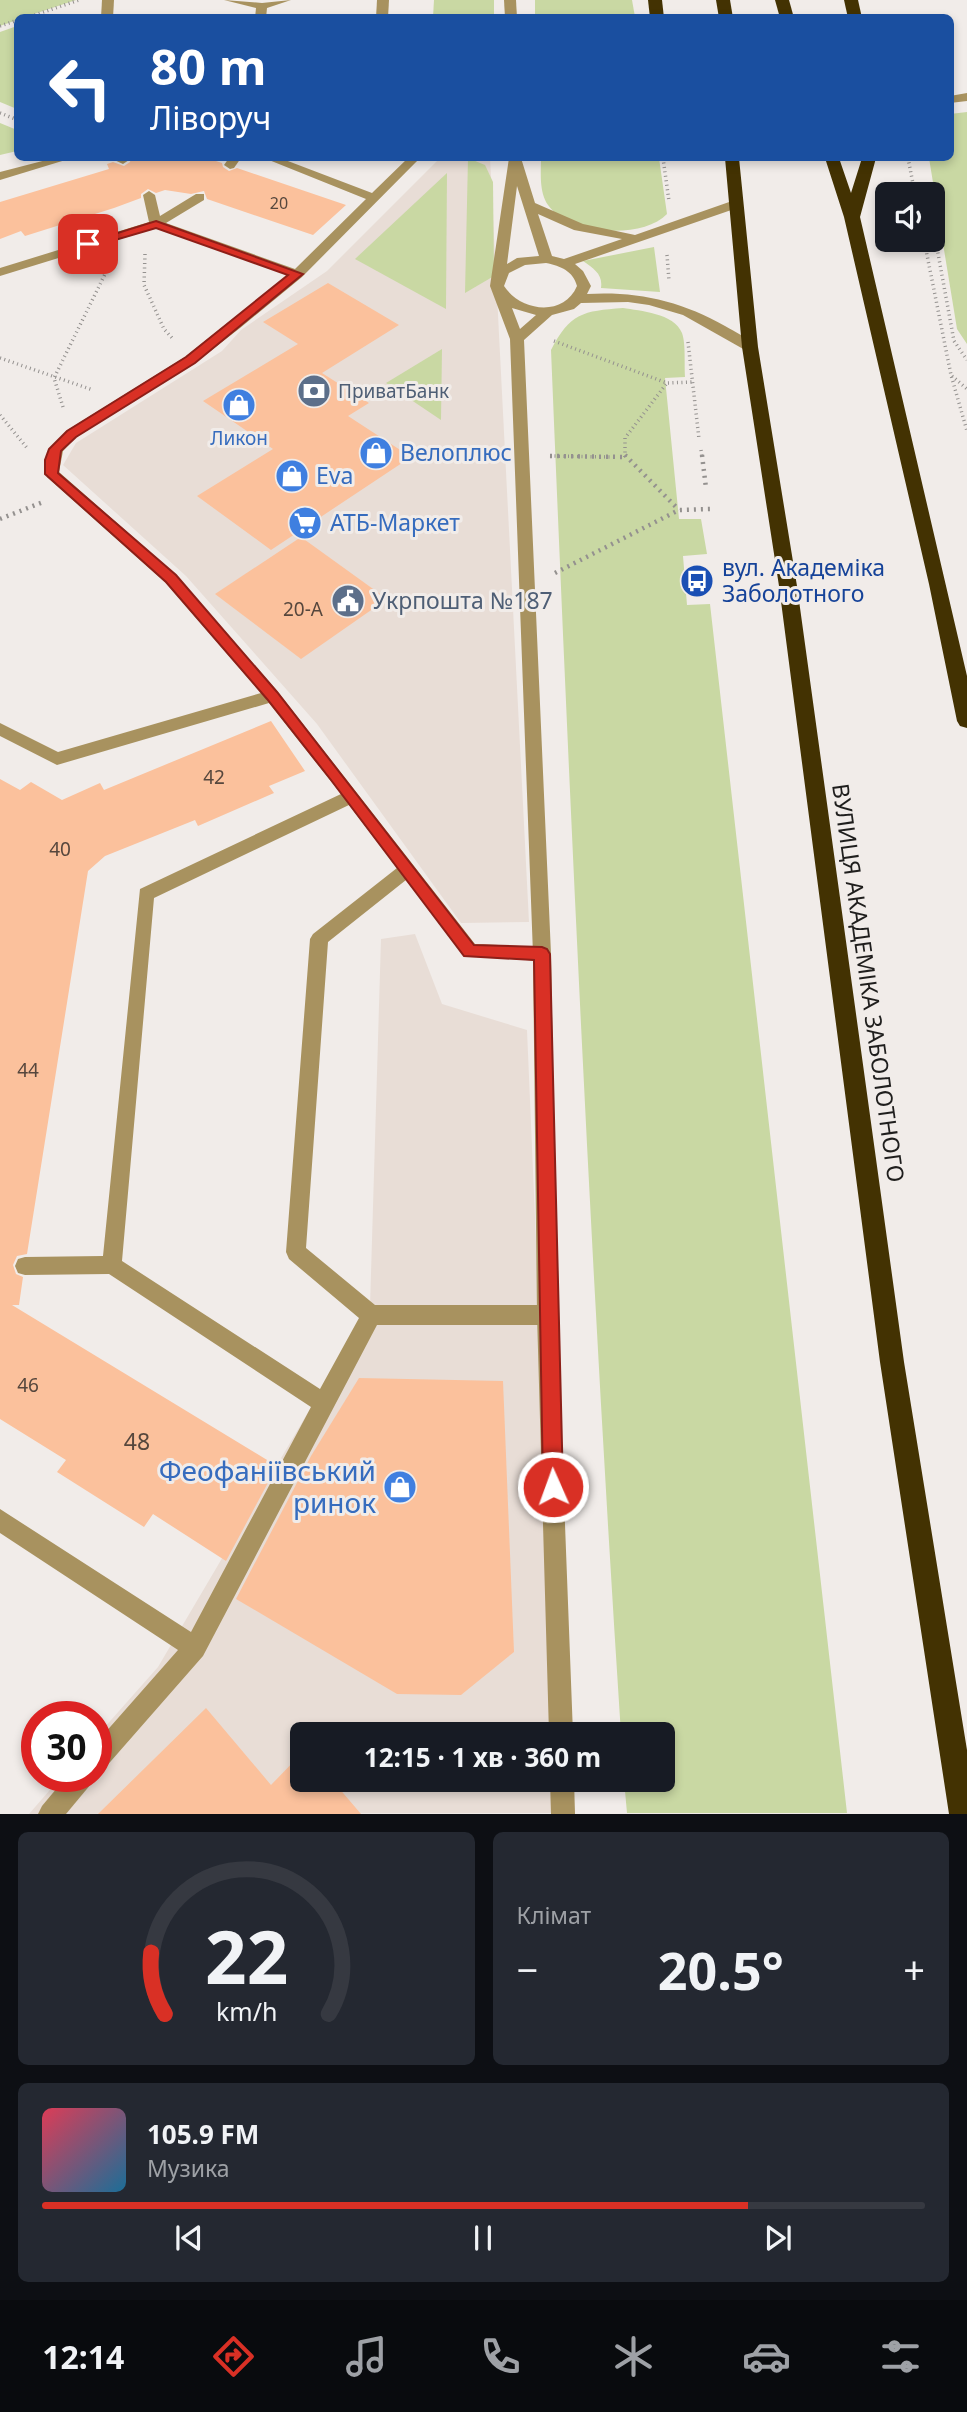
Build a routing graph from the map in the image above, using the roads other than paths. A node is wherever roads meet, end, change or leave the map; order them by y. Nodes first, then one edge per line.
1 (230, 0) edge
2 (285, 0) edge
3 (260, 8) edge
4 (54, 161) edge
5 (278, 161) edge
6 (411, 161) edge
7 (515, 161) edge
8 (516, 161) edge
9 (833, 161) edge
10 (868, 161) edge
11 (732, 168) edge
12 (0, 176) edge
13 (149, 195) dead end
14 (200, 197) dead end
15 (375, 198) junction
16 (736, 204) junction
17 (530, 205) junction
18 (852, 217) junction
19 (156, 224) junction
20 (641, 236) junction
21 (546, 259) junction
22 (563, 264) junction
23 (0, 272) edge
24 (297, 274) junction
25 (499, 278) junction
26 (500, 295) junction
27 (578, 299) junction
28 (548, 311) junction
29 (517, 340) junction
30 (750, 347) junction
31 (272, 696) junction
32 (967, 721) edge
33 (0, 729) edge
34 (352, 796) junction
35 (406, 871) junction
36 (542, 954) junction
37 (112, 1265) junction
38 (25, 1266) dead end
39 (371, 1315) junction
40 (547, 1315) junction
41 (324, 1402) junction
42 (0, 1520) edge
43 (195, 1648) junction
44 (561, 1722) edge
45 (112, 1743) edge
46 (69, 1792) edge
47 (562, 1792) edge
48 (50, 1814) edge
49 (563, 1814) edge
50 (963, 1814) edge

1 - 3 street
2 - 3 street
4 - 12 street
5 - 15 street
6 - 15 street
7 - 25 street
8 - 17 street
9 - 18 highway
10 - 18 highway
11 - 16 highway, ВУЛИЦЯ АКАДЕМІКА ЗАБОЛОТНОГО
13 - 19 street
14 - 19 street
15 - 24 street
16 - 20 street
16 - 30 highway, ВУЛИЦЯ АКАДЕМІКА ЗАБОЛОТНОГО
17 - 20 street
17 - 21 street
18 - 32 highway
19 - 23 street
19 - 24 street
20 - 22 street
21 - 22 street
21 - 25 street
22 - 27 street
24 - 31 street
25 - 26 street
26 - 28 street
26 - 29 street
27 - 28 street
27 - 30 street
28 - 29 street
29 - 36 street
30 - 50 highway, ВУЛИЦЯ АКАДЕМІКА ЗАБОЛОТНОГО
31 - 33 street
31 - 34 street
34 - 35 street
34 - 37 street
35 - 36 street
35 - 39 street
36 - 40 street
37 - 38 street
37 - 41 street
39 - 40 street
39 - 41 street
40 - 44 street
41 - 43 street
42 - 43 street
43 - 45 street
46 - 48 street
47 - 49 street

